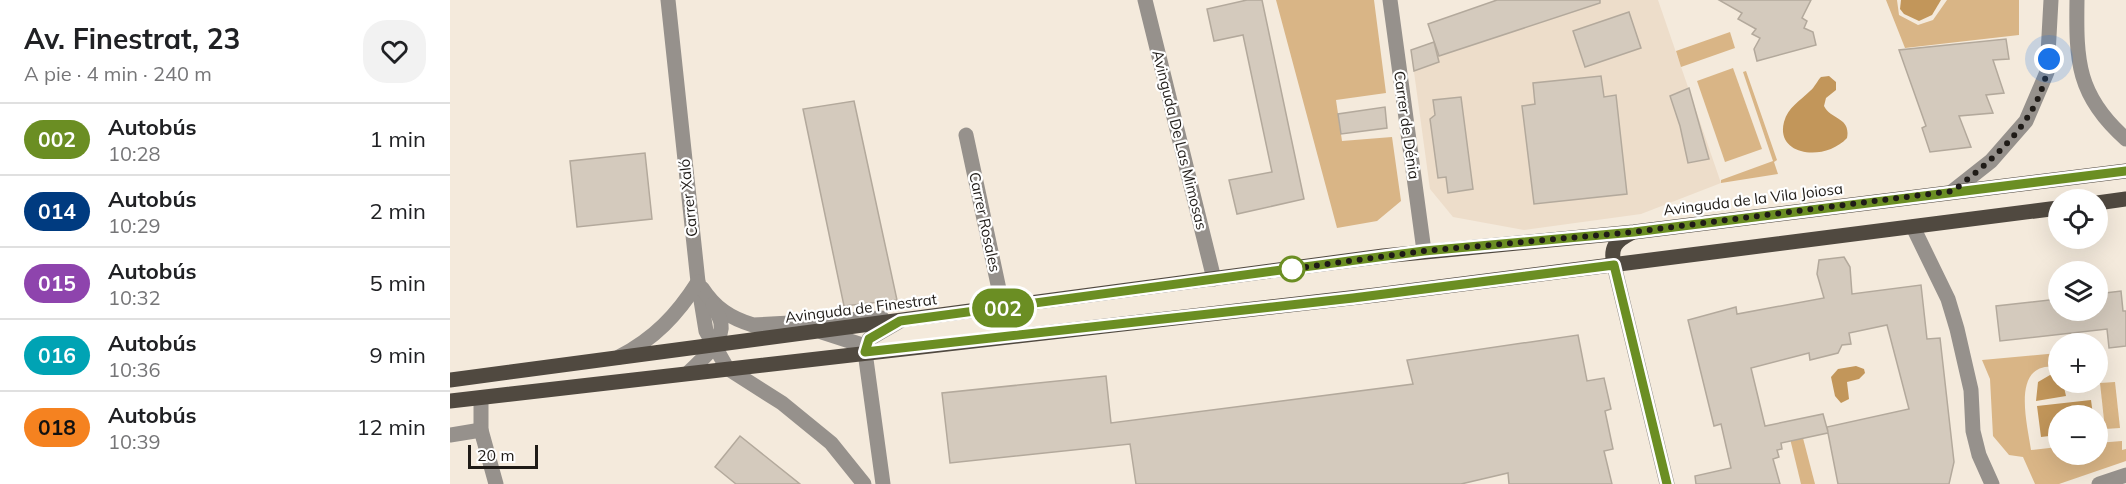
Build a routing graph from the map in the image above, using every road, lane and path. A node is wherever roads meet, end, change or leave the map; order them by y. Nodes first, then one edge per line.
1 (668, 0) edge
2 (1145, 0) edge
3 (1390, 0) edge
4 (2051, 0) edge
5 (2076, 0) edge
6 (966, 135) dead end
7 (2126, 140) edge
8 (2126, 171) edge
9 (1953, 191) junction
10 (2126, 199) edge
11 (2108, 201) edge
12 (2048, 209) edge
13 (1913, 227) junction
14 (1634, 232) junction
15 (1576, 237) junction
16 (1424, 251) junction
17 (1383, 256) joint
18 (1613, 259) junction
19 (1214, 279) junction
20 (698, 282) junction
21 (713, 304) junction
22 (1003, 308) junction
23 (900, 321) junction
24 (822, 332) junction
25 (713, 346) junction
26 (865, 352) junction
27 (616, 358) junction
28 (727, 368) junction
29 (689, 372) junction
30 (450, 380) edge
31 (481, 398) junction
32 (450, 401) edge
33 (481, 430) junction
34 (450, 435) edge
35 (2126, 475) edge
36 (496, 484) edge
37 (864, 484) edge
38 (883, 484) edge
39 (1667, 484) edge
40 (1992, 484) edge
41 (2099, 484) edge

1 - 20 street, Carrer Xaló
2 - 19 street, Avinguda De Las Mimosas
3 - 16 street, Carrer de Dénia
4 - 9 street
5 - 7 street
6 - 22 street, Carrer Rosales
8 - 9 main road, Avinguda de la Vila Joiosa
9 - 14 main road, Avinguda de la Vila Joiosa
10 - 11 main road
12 - 13 main road
13 - 18 main road
13 - 40 street
14 - 15 main road, Avinguda de la Vila Joiosa
14 - 18 main road
15 - 16 main road, Avinguda de la Vila Joiosa
15 - 18 main road
16 - 17 main road, Avinguda de la Vila Joiosa
17 - 19 main road, Avinguda de Finestrat
18 - 26 main road
18 - 39 street
19 - 22 main road, Avinguda de Finestrat
20 - 21 street
20 - 25 street, Carrer Xaló
20 - 27 street
21 - 23 street
21 - 25 street
22 - 23 main road, Avinguda de Finestrat
23 - 24 main road, Avinguda de Finestrat
23 - 26 street, Avinguda de Finestrat
24 - 25 main road, Avinguda de Finestrat
24 - 26 street, Avinguda de Finestrat
25 - 27 main road, Avinguda de Finestrat
25 - 28 street, Carrer Xaló
25 - 29 street
26 - 28 main road
26 - 38 street
27 - 30 main road, Avinguda de Finestrat
28 - 29 main road
28 - 37 street
29 - 31 main road
31 - 32 main road
31 - 33 street
33 - 34 street
33 - 36 street
35 - 41 street

